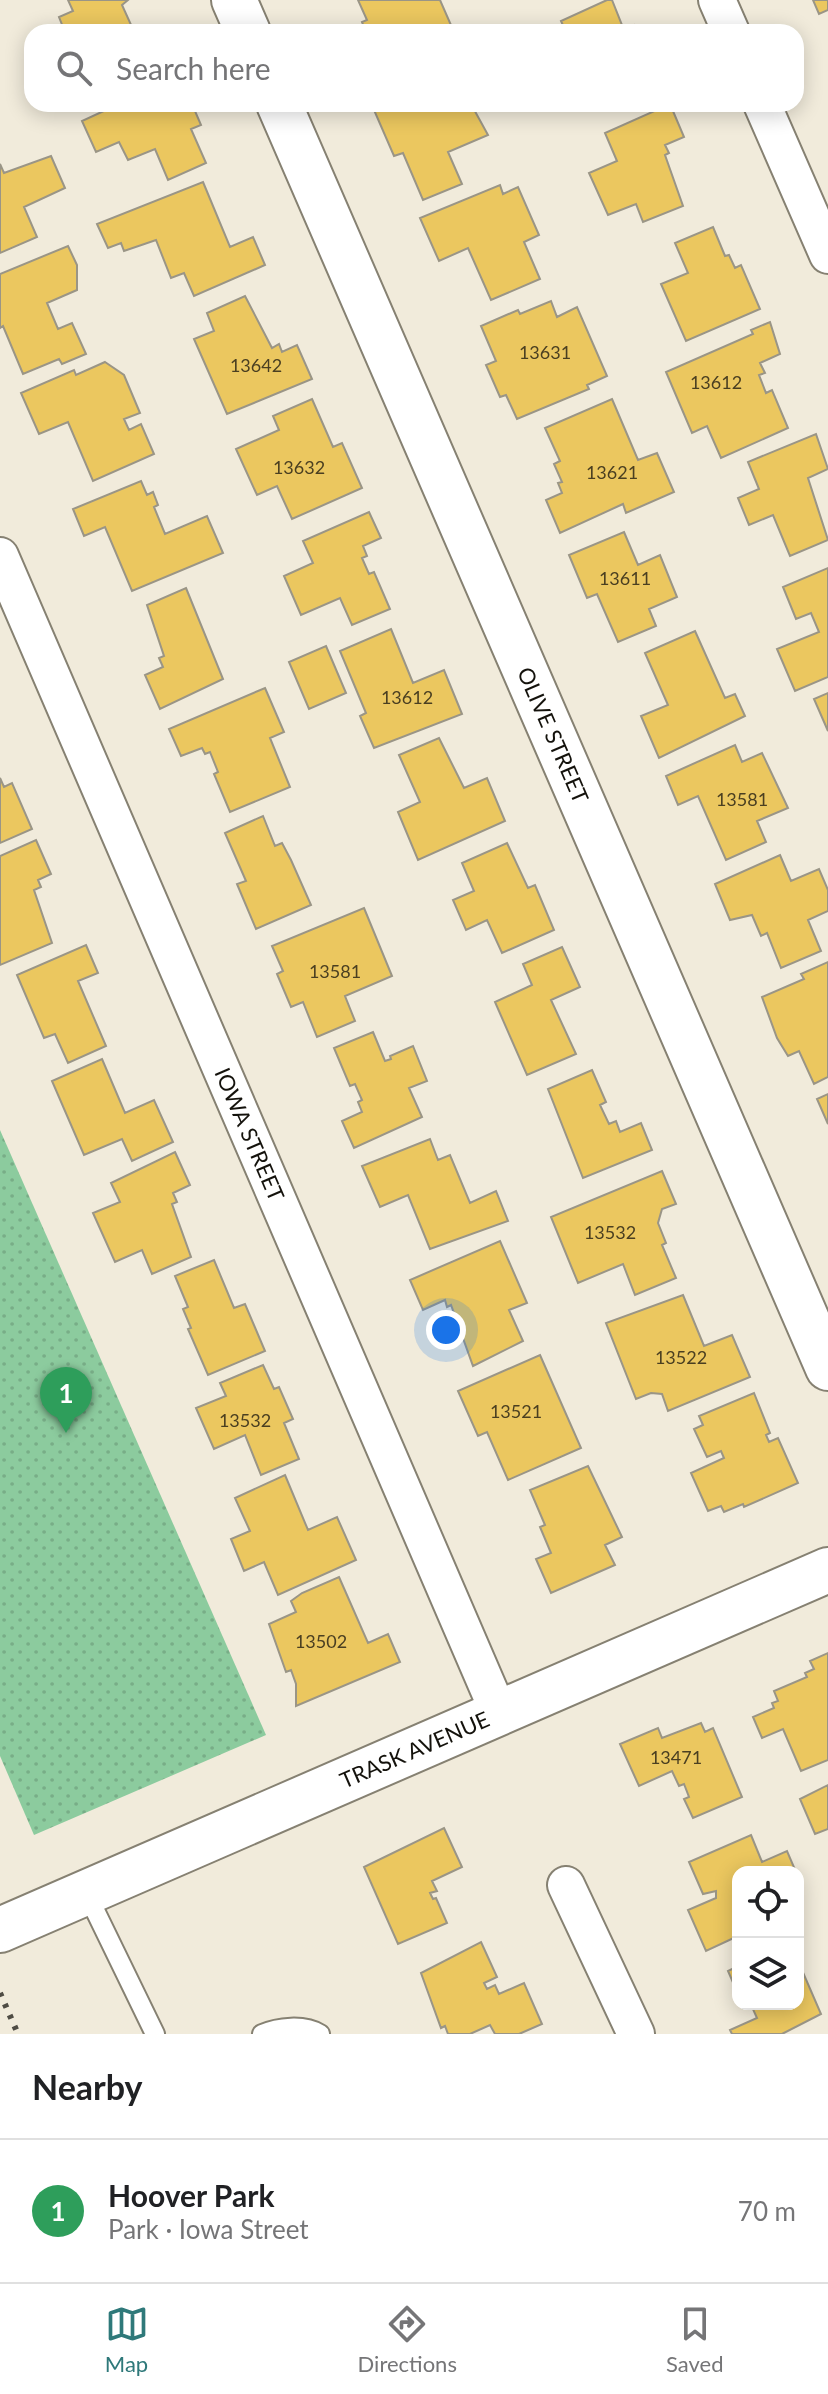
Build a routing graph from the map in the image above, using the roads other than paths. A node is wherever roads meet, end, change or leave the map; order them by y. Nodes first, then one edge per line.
1 (234, 0) edge
2 (717, 0) edge
3 (244, 24) edge
4 (728, 24) edge
5 (282, 112) edge
6 (765, 112) edge
7 (828, 255) edge
8 (0, 556) edge
9 (828, 1368) edge
10 (828, 1570) edge
11 (499, 1713) junction
12 (566, 1885) dead end
13 (86, 1892) junction
14 (0, 1930) edge
15 (155, 2034) edge
16 (262, 2034) edge
17 (320, 2034) edge
18 (636, 2034) edge

1 - 3 street
2 - 4 street
5 - 9 street, OLIVE STREET
6 - 7 street
8 - 11 street, IOWA STREET
10 - 11 street, TRASK AVENUE
11 - 13 street, TRASK AVENUE
12 - 18 street
13 - 14 street, TRASK AVENUE
13 - 15 lane
16 - 17 lane

